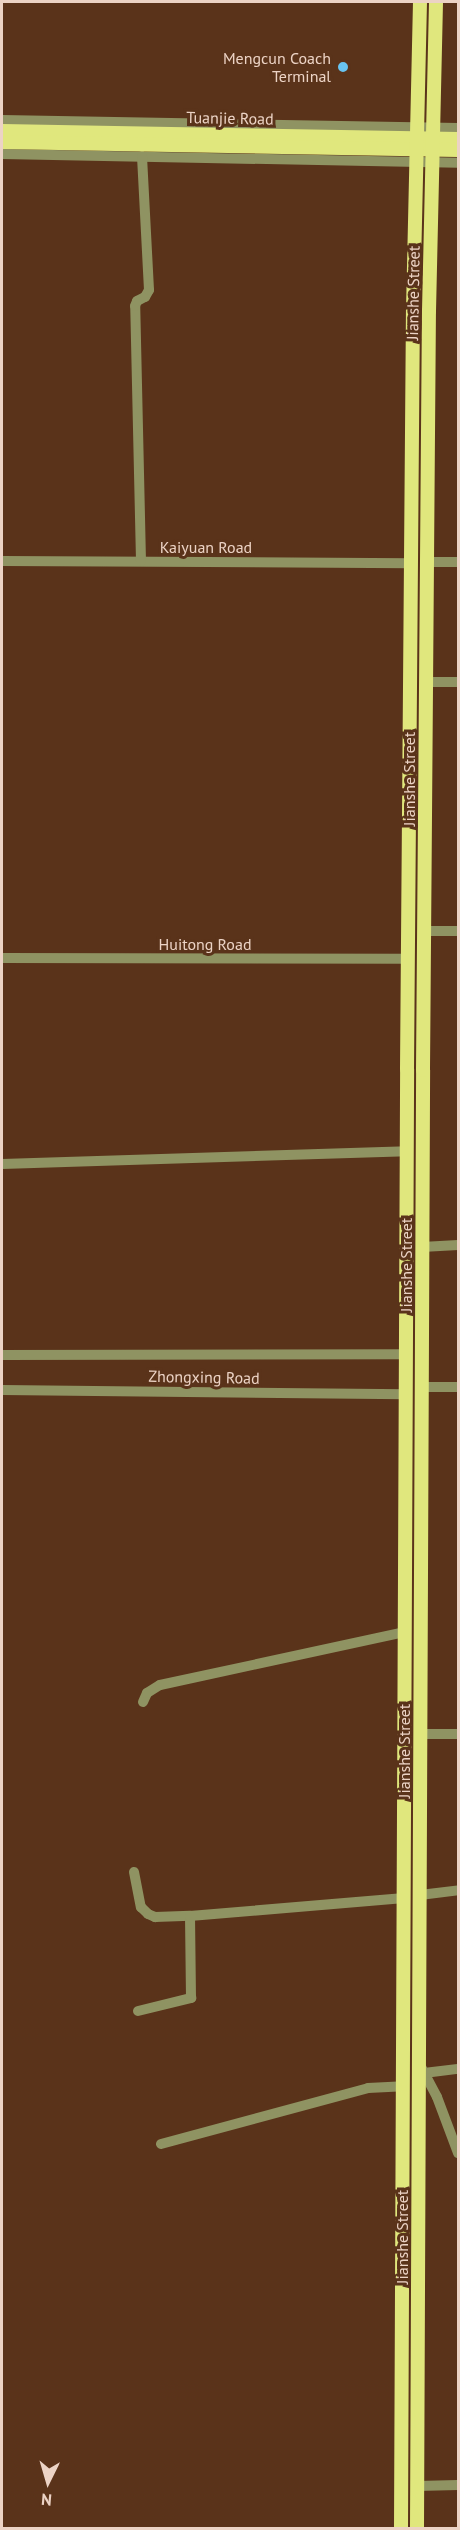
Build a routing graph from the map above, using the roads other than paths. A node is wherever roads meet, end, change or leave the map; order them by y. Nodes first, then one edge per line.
1 (420, 2) edge
2 (436, 2) edge
3 (2, 120) edge
4 (459, 128) edge
5 (2, 131) edge
6 (459, 139) edge
7 (2, 142) edge
8 (417, 144) junction
9 (433, 144) junction
10 (459, 150) edge
11 (2, 154) edge
12 (142, 156) junction
13 (459, 163) edge
14 (2, 561) edge
15 (141, 561) junction
16 (427, 562) junction
17 (459, 562) edge
18 (411, 563) junction
19 (426, 682) junction
20 (459, 682) edge
21 (424, 931) junction
22 (459, 931) edge
23 (2, 958) edge
24 (408, 959) junction
25 (407, 1151) junction
26 (2, 1164) edge
27 (459, 1245) edge
28 (422, 1246) junction
29 (406, 1354) junction
30 (2, 1355) edge
31 (422, 1386) junction
32 (459, 1388) edge
33 (2, 1390) edge
34 (406, 1394) junction
35 (405, 1632) junction
36 (143, 1702) dead end
37 (420, 1734) junction
38 (459, 1734) edge
39 (134, 1872) dead end
40 (459, 1890) edge
41 (420, 1895) junction
42 (404, 1898) junction
43 (190, 1916) junction
44 (138, 2011) dead end
45 (422, 2068) junction
46 (459, 2069) edge
47 (403, 2086) junction
48 (161, 2144) dead end
49 (459, 2153) edge
50 (417, 2486) junction
51 (459, 2486) edge
52 (401, 2529) edge
53 (417, 2529) edge

1 - 8 main road, Jianshe Street
2 - 9 main road, Jianshe Street
3 - 8 street
4 - 9 street
5 - 8 main road, Tuanjie Road
6 - 9 main road, Tuanjie Road
7 - 8 main road, Tuanjie Road
8 - 9 main road, Tuanjie Road
8 - 9 street
8 - 12 street
8 - 18 main road, Jianshe Street
9 - 10 main road, Tuanjie Road
9 - 13 street
9 - 16 main road, Jianshe Street
11 - 12 street
12 - 15 street
14 - 15 street, Kaiyuan Road
15 - 18 street, Kaiyuan Road
16 - 17 street
16 - 19 main road, Jianshe Street
18 - 24 main road, Jianshe Street
19 - 20 street
19 - 21 main road, Jianshe Street
21 - 22 street
21 - 28 main road, Jianshe Street
23 - 24 street, Huitong Road
24 - 25 main road, Jianshe Street
25 - 26 street
25 - 29 main road, Jianshe Street
27 - 28 street
28 - 31 main road, Jianshe Street
29 - 30 street
29 - 34 main road, Jianshe Street
31 - 32 street
31 - 37 main road, Jianshe Street
33 - 34 street, Zhongxing Road
34 - 35 main road, Jianshe Street
35 - 36 street
35 - 42 main road, Jianshe Street
37 - 38 street
37 - 41 main road, Jianshe Street
39 - 43 street
40 - 41 street
41 - 45 main road, Jianshe Street
42 - 43 street
42 - 47 main road, Jianshe Street
43 - 44 street
45 - 46 street
45 - 49 street
45 - 50 main road, Jianshe Street
47 - 48 street
47 - 52 main road, Jianshe Street
50 - 51 street
50 - 53 main road, Jianshe Street

